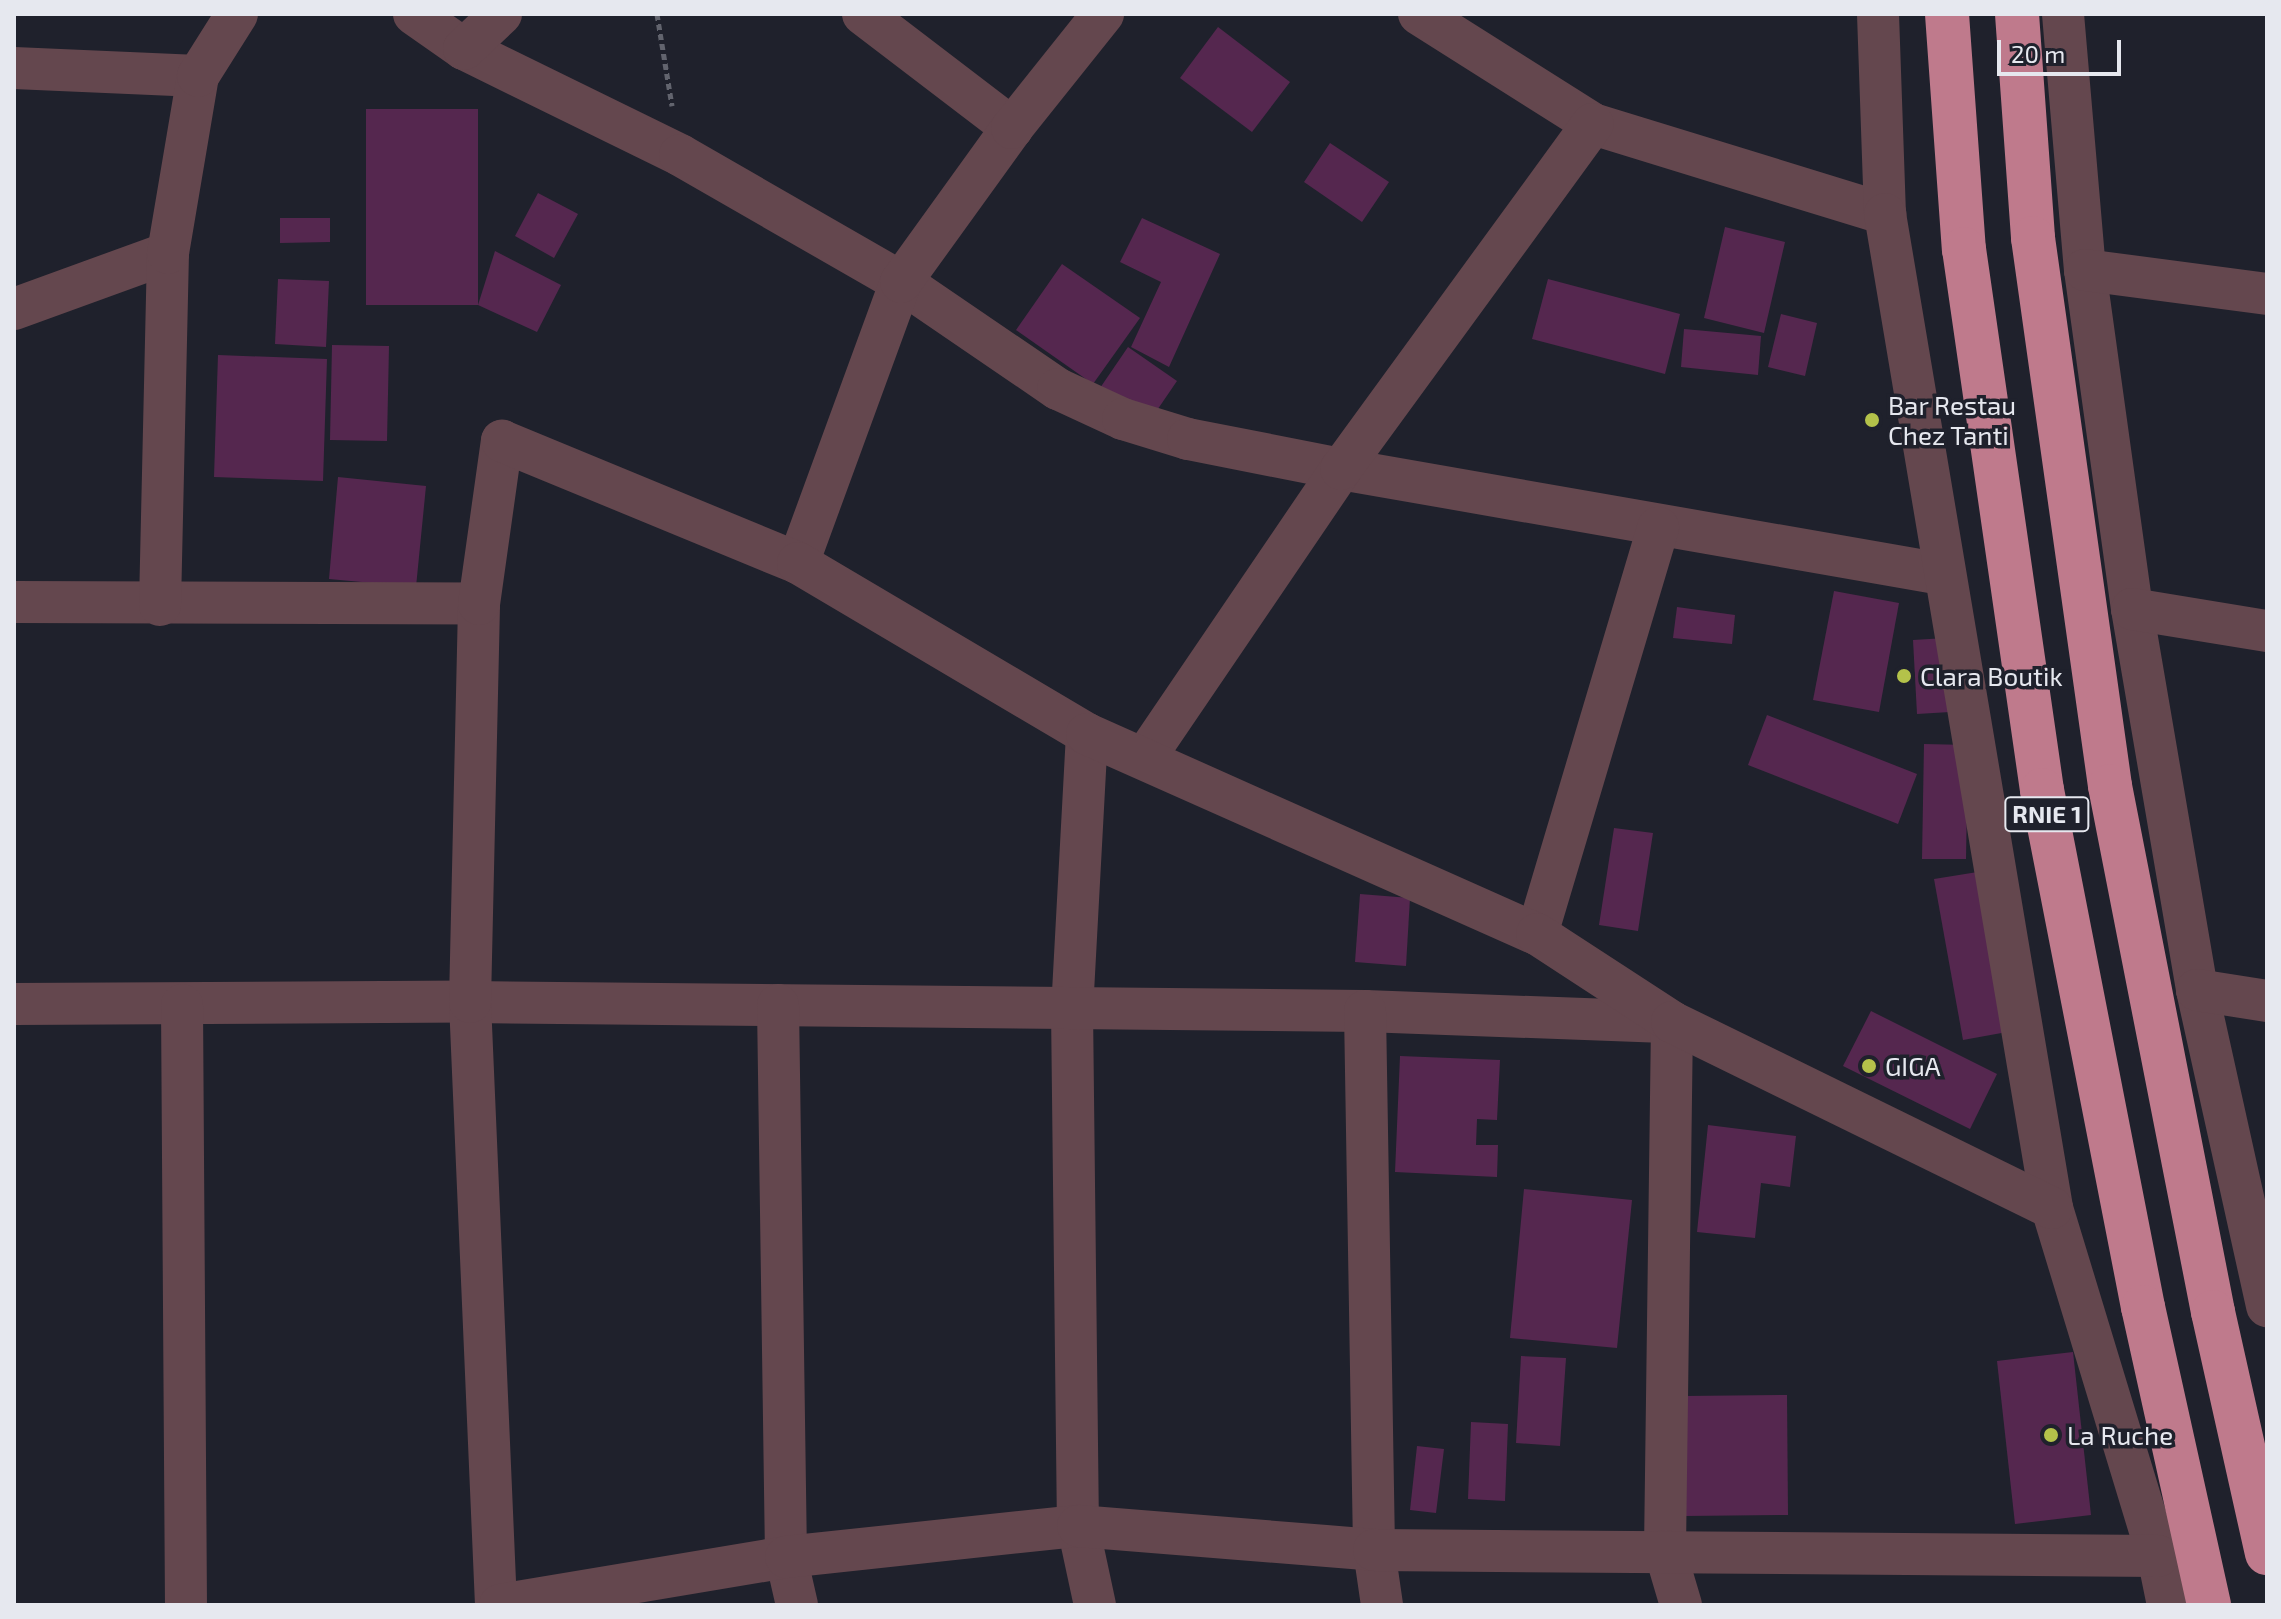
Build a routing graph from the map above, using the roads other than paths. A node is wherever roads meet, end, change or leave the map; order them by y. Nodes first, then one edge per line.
1 (237, 14) edge
2 (414, 14) edge
3 (501, 14) edge
4 (863, 14) edge
5 (1103, 14) edge
6 (1419, 14) edge
7 (1878, 14) edge
8 (1947, 14) edge
9 (2017, 14) edge
10 (2063, 14) edge
11 (464, 49) junction
12 (14, 68) edge
13 (198, 76) junction
14 (1593, 124) junction
15 (1012, 128) junction
16 (1885, 214) junction
17 (168, 253) junction
18 (2085, 270) junction
19 (901, 282) junction
20 (2267, 294) edge
21 (14, 309) edge
22 (1341, 469) junction
23 (1658, 528) junction
24 (798, 563) junction
25 (1942, 574) junction
26 (14, 602) edge
27 (479, 604) junction
28 (160, 605) junction
29 (2132, 609) junction
30 (2267, 631) edge
31 (1087, 734) junction
32 (1146, 756) junction
33 (1537, 934) junction
34 (2197, 990) junction
35 (2267, 1001) edge
36 (470, 1002) junction
37 (14, 1004) edge
38 (182, 1005) junction
39 (778, 1005) junction
40 (1072, 1009) junction
41 (1365, 1011) junction
42 (1672, 1022) junction
43 (2052, 1208) junction
44 (2267, 1306) edge
45 (1078, 1526) junction
46 (1374, 1550) junction
47 (1665, 1551) junction
48 (2267, 1553) edge
49 (2158, 1556) junction
50 (786, 1557) junction
51 (186, 1605) edge
52 (498, 1605) edge
53 (797, 1605) edge
54 (1095, 1605) edge
55 (1382, 1605) edge
56 (1681, 1605) edge
57 (2168, 1605) edge
58 (2209, 1605) edge

1 - 13 street
2 - 11 street
3 - 11 street
4 - 15 street
5 - 15 street
6 - 14 street
7 - 16 street
8 - 58 highway, RNIE 1
9 - 48 highway, RNIE 1
10 - 18 street
11 - 19 street
12 - 13 street
13 - 17 street
14 - 16 street
14 - 22 street
15 - 19 street
16 - 25 street
17 - 21 street
17 - 28 street
18 - 20 street
18 - 29 street
19 - 22 street
19 - 24 street
22 - 23 street
22 - 32 street
23 - 25 street
23 - 33 street
24 - 27 street
24 - 31 street
25 - 43 street
26 - 28 street
27 - 28 street
27 - 36 street
29 - 30 street
29 - 34 street
31 - 32 street
31 - 40 street
32 - 33 street
33 - 42 street
34 - 35 street
34 - 44 street
36 - 38 street
36 - 39 street
36 - 52 street
37 - 38 street
38 - 51 street
39 - 40 street
39 - 50 street
40 - 41 street
40 - 45 street
41 - 42 street
41 - 46 street
42 - 43 street
42 - 47 street
43 - 49 street
45 - 46 street
45 - 50 street
45 - 54 street
46 - 47 street
46 - 55 street
47 - 49 street
47 - 56 street
49 - 57 street
50 - 52 street
50 - 53 street

